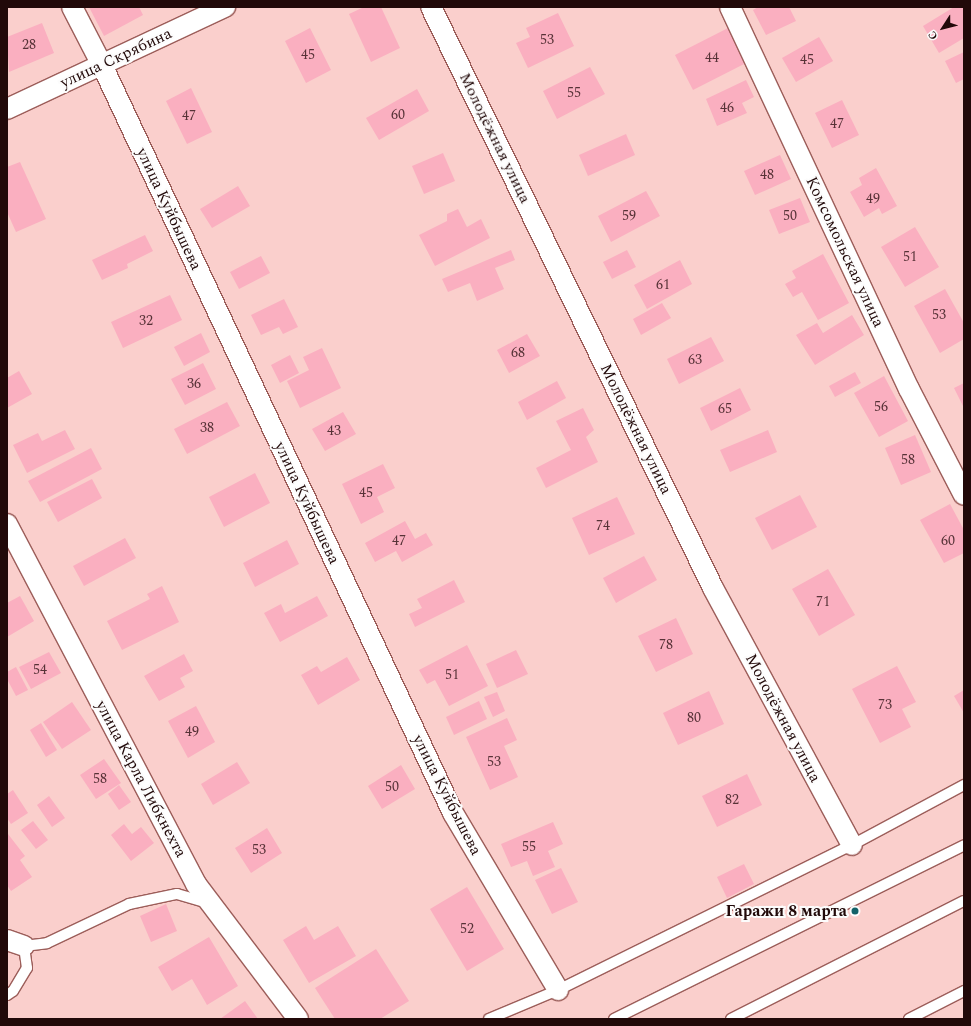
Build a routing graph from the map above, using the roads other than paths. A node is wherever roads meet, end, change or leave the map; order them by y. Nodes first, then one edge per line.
1 (72, 7) edge
2 (225, 7) edge
3 (431, 7) edge
4 (730, 7) edge
5 (102, 65) junction
6 (7, 109) edge
7 (964, 494) edge
8 (7, 524) edge
9 (964, 785) edge
10 (852, 845) junction
11 (964, 845) edge
12 (964, 901) edge
13 (210, 903) junction
14 (15, 943) edge
15 (558, 990) junction
16 (964, 991) edge
17 (7, 995) edge
18 (298, 1019) edge
19 (489, 1019) edge
20 (614, 1019) edge
21 (731, 1019) edge
22 (909, 1019) edge

1 - 5 street, улица Куйбышева
2 - 5 street, улица Скрябина
3 - 10 street, Молодёжная улица
4 - 7 street, Комсомольская улица
5 - 6 street, улица Скрябина
5 - 15 street, улица Куйбышева
8 - 13 street, улица Карла Либкнехта
9 - 10 lane
10 - 15 lane
11 - 20 lane
12 - 21 lane
13 - 14 lane
13 - 18 street, улица Карла Либкнехта
14 - 17 lane
15 - 19 lane
16 - 22 lane

